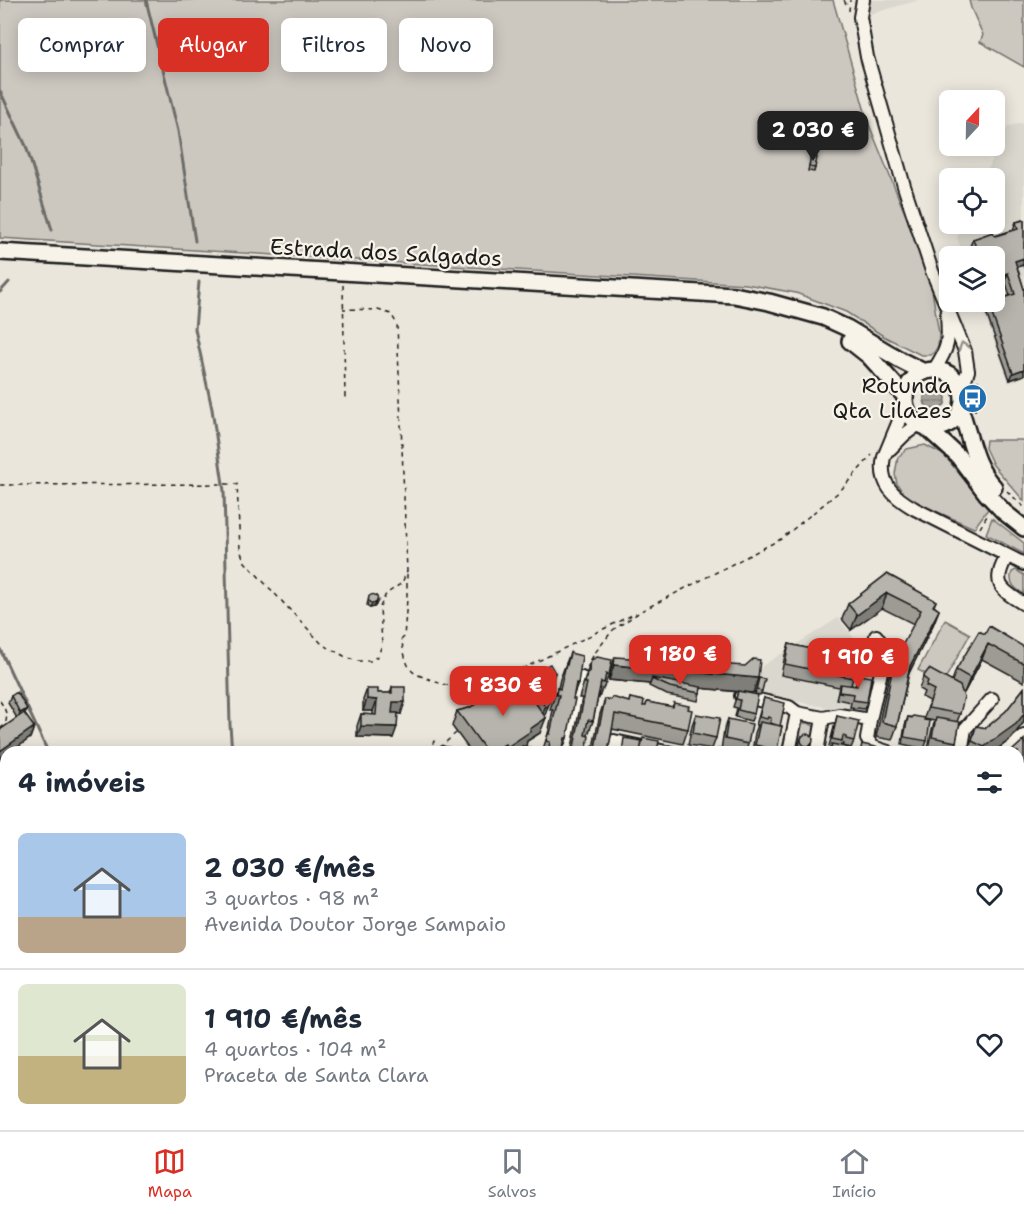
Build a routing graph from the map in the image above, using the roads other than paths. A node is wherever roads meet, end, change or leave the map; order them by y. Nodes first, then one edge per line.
1 (863, 0) edge
2 (0, 252) edge
3 (939, 288) edge
4 (769, 302) junction
5 (946, 312) edge
6 (949, 312) edge
7 (929, 371) junction
8 (961, 389) junction
9 (905, 400) junction
10 (968, 415) junction
11 (923, 425) junction
12 (879, 454) junction
13 (1024, 516) edge
14 (1024, 528) edge
15 (1007, 556) junction
16 (1024, 564) edge
17 (1024, 604) edge
18 (876, 636) dead end
19 (582, 678) edge
20 (739, 696) edge
21 (992, 699) dead end
22 (797, 713) junction
23 (823, 718) junction
24 (870, 720) junction
25 (1024, 736) edge
26 (567, 746) edge
27 (790, 746) edge
28 (818, 746) edge
29 (872, 746) edge
30 (963, 746) edge
31 (1012, 746) edge

1 - 3 street
2 - 4 main road, Estrada dos Salgados
4 - 7 main road, Estrada dos Salgados
4 - 9 main road, Estrada dos Salgados
5 - 7 street
8 -> 6 street
7 - 8 main road
7 - 9 main road
8 - 10 main road
9 - 11 main road
9 - 12 street
10 - 11 main road
10 - 13 main road
11 - 12 street
11 - 14 main road
12 - 15 street
15 - 16 street
15 - 17 street
18 - 24 street
19 - 26 street
20 - 22 street
21 - 30 street
22 - 23 street
22 - 27 street
23 - 24 street
23 - 28 street
24 - 29 street
25 - 31 street

